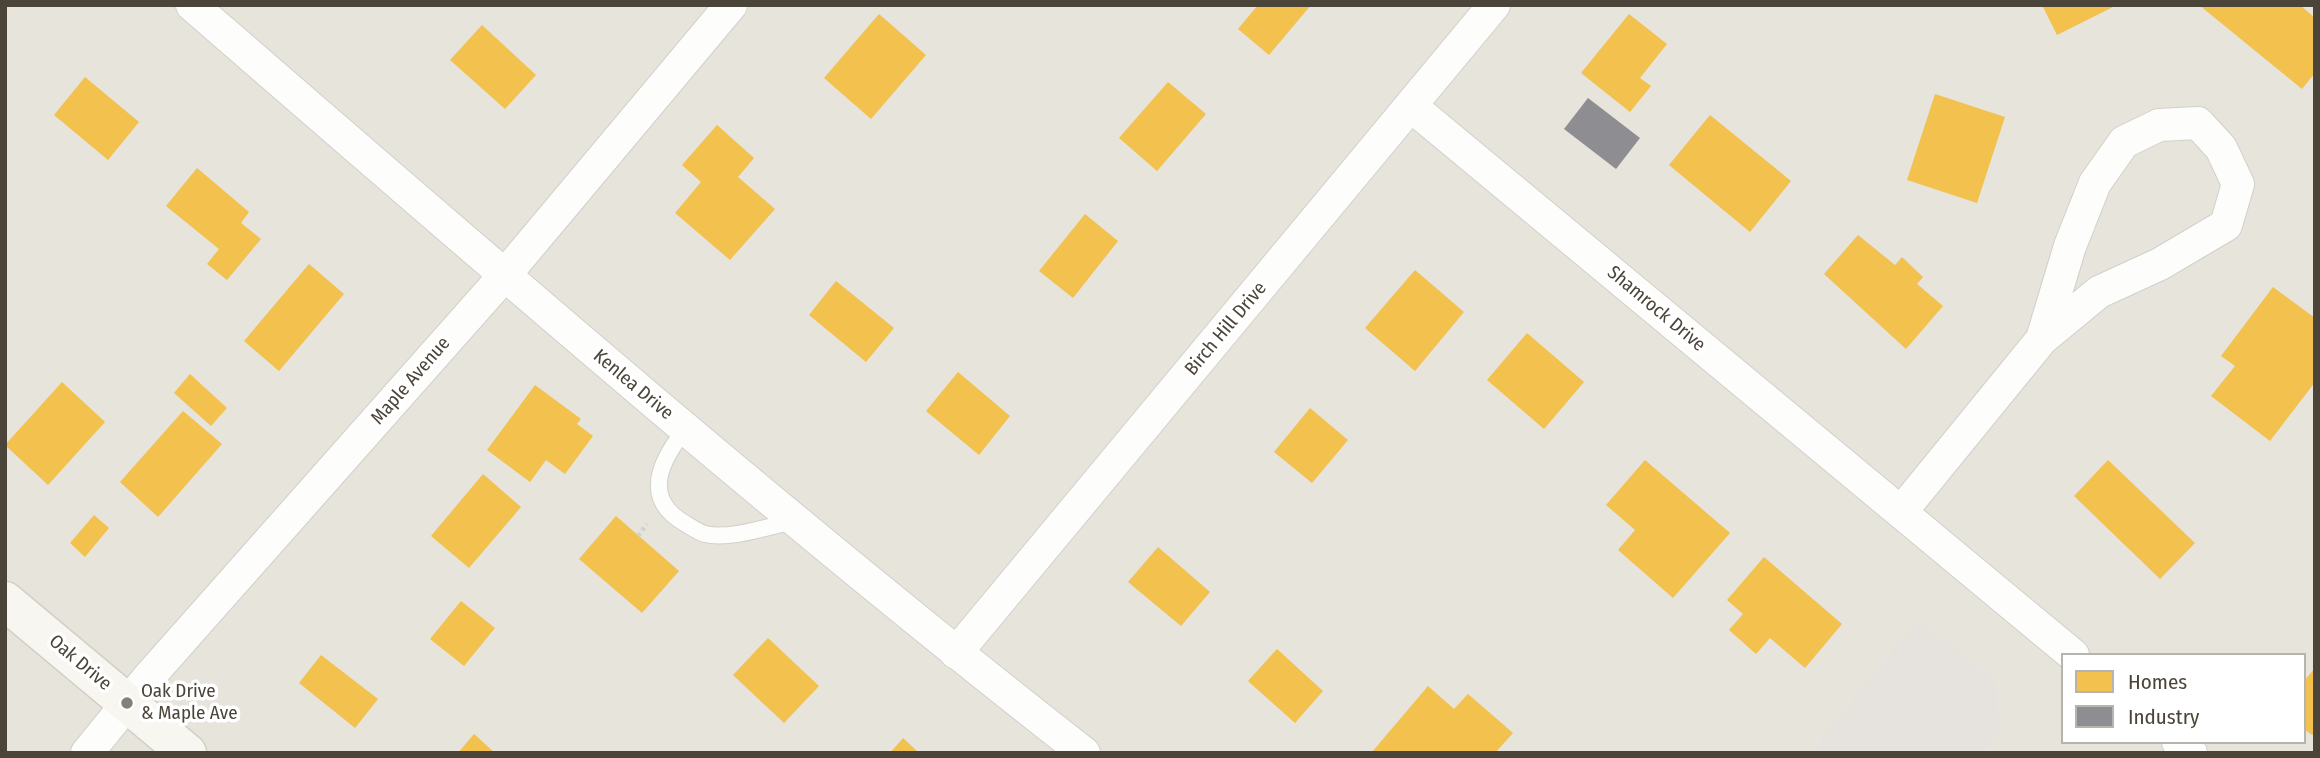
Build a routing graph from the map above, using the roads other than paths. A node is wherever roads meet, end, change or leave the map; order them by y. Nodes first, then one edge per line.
1 (192, 5) edge
2 (731, 5) edge
3 (1494, 5) edge
4 (1411, 106) junction
5 (504, 276) junction
6 (2042, 339) junction
7 (685, 430) junction
8 (1901, 512) junction
9 (795, 521) junction
10 (5, 601) edge
11 (956, 653) junction
12 (2071, 653) edge
13 (127, 703) junction
14 (87, 753) edge
15 (187, 753) edge
16 (1084, 753) edge

1 - 5 street, Kenlea Drive
2 - 5 street, Maple Avenue
3 - 4 street, Birch Hill Drive
4 - 8 street, Shamrock Drive
4 - 11 street, Birch Hill Drive
5 - 7 street, Kenlea Drive
5 - 13 street, Maple Avenue
6 - 6 street
6 - 8 street
7 - 9 street, Kenlea Drive
7 - 9 lane
8 - 12 street, Shamrock Drive
9 - 11 street, Kenlea Drive
10 - 13 street, Oak Drive
11 - 16 street, Kenlea Drive
13 - 14 street, Maple Avenue
13 - 15 street, Oak Drive

